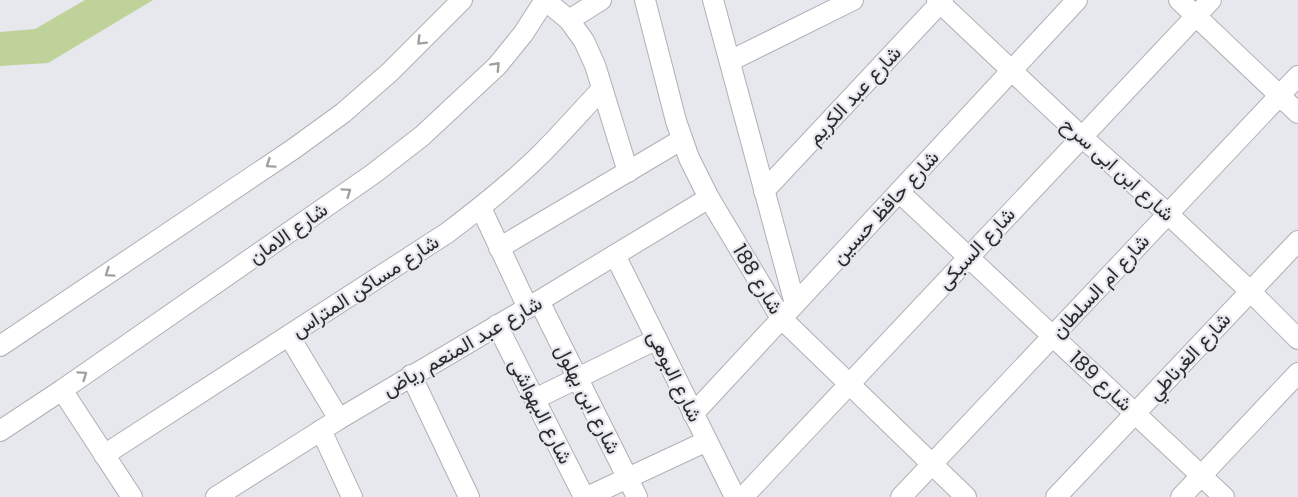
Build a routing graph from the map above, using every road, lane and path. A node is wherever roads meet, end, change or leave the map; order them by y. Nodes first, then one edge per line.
1 (462, 0) edge
2 (545, 0) edge
3 (601, 0) edge
4 (645, 0) edge
5 (713, 0) edge
6 (853, 0) edge
7 (1077, 0) edge
8 (1179, 0) edge
9 (1210, 0) edge
10 (940, 1) edge
11 (1196, 16) junction
12 (568, 20) junction
13 (729, 61) junction
14 (1011, 70) junction
15 (1298, 76) edge
16 (602, 89) junction
17 (1280, 95) junction
18 (1298, 112) edge
19 (1082, 137) junction
20 (681, 140) junction
21 (627, 172) junction
22 (764, 191) junction
23 (899, 192) junction
24 (709, 198) junction
25 (481, 208) junction
26 (1168, 214) junction
27 (1298, 241) edge
28 (499, 248) junction
29 (615, 255) junction
30 (968, 257) junction
31 (1250, 291) junction
32 (533, 304) junction
33 (795, 304) junction
34 (781, 318) junction
35 (497, 325) junction
36 (289, 336) junction
37 (1053, 336) junction
38 (657, 339) junction
39 (1298, 339) edge
40 (0, 346) edge
41 (1298, 373) edge
42 (411, 375) junction
43 (578, 378) junction
44 (849, 384) junction
45 (62, 390) junction
46 (535, 399) junction
47 (1135, 413) junction
48 (693, 414) junction
49 (339, 419) junction
50 (321, 430) junction
51 (0, 431) edge
52 (708, 441) junction
53 (104, 455) junction
54 (932, 464) junction
55 (1201, 475) junction
56 (628, 478) junction
57 (228, 493) edge
58 (132, 497) edge
59 (352, 497) edge
60 (469, 497) edge
61 (586, 497) edge
62 (637, 497) edge
63 (735, 497) edge
64 (742, 497) edge
65 (901, 497) edge
66 (966, 497) edge
67 (1056, 497) edge
68 (1181, 497) edge
69 (1224, 497) edge

1 -> 40 street
2 - 12 street
45 -> 2 street, شارع الامان
3 - 12 street
4 - 20 street, شارع 188
5 - 13 street
6 - 13 street
7 - 14 street, شارع حافظ حسين
8 - 11 street
9 - 11 street, شارع السبكى
10 - 14 street, شارع ابن ابى سرح
10 - 22 street, شارع عبد الكريم
11 - 17 street
11 - 19 street, شارع السبكى
12 - 16 street
13 - 22 street
14 - 19 street, شارع ابن ابى سرح
14 - 23 street, شارع حافظ حسين
15 - 17 street, شارع ام السلطان
16 - 21 street
16 - 25 street, شارع مساكن المتراس
17 - 18 street
17 - 26 street, شارع ام السلطان
19 - 26 street, شارع ابن ابى سرح
19 - 30 street, شارع السبكى
20 - 21 street
20 - 24 street, شارع 188
21 - 28 street
22 - 33 street
23 - 30 street, شارع 189
23 - 33 street, شارع حافظ حسين
24 - 29 street, شارع عبد المنعم رياض
24 - 34 street, شارع 188
25 - 28 street, شارع ابن بهلول
25 - 36 street, شارع مساكن المتراس
26 - 31 street, شارع ابن ابى سرح
26 - 37 street, شارع ام السلطان
27 - 31 street, شارع الغرناطي
28 - 32 street, شارع ابن بهلول
29 - 32 street, شارع عبد المنعم رياض
29 - 38 street, شارع البوهى
30 - 37 street, شارع 189
30 - 44 street, شارع السبكى
31 - 39 street, شارع ابن ابى سرح
31 - 47 street, شارع الغرناطي
32 - 35 street, شارع عبد المنعم رياض
32 - 43 street, شارع ابن بهلول
33 - 34 street, شارع حافظ حسين
34 - 44 street, شارع 188
34 - 48 street, شارع حافظ حسين
35 - 42 street, شارع عبد المنعم رياض
35 - 46 street, شارع البهواشى
36 - 49 street
36 - 53 street, شارع مساكن المتراس
37 - 47 street, شارع 189
37 - 54 street, شارع ام السلطان
38 - 43 street
38 - 48 street, شارع البوهى
41 - 55 street
42 - 49 street, شارع عبد المنعم رياض
42 - 60 street
43 - 46 street
43 - 56 street, شارع ابن بهلول
44 - 54 street, شارع 188
44 - 64 street, شارع السبكى
45 - 51 street, شارع الامان
45 - 53 street
46 - 61 street, شارع البهواشى
47 - 55 street, شارع 189
47 - 67 street, شارع الغرناطي
48 - 52 street, شارع البوهى
49 - 50 street, شارع عبد المنعم رياض
50 - 57 street, شارع عبد المنعم رياض
50 - 59 street
52 - 56 street
52 - 63 street, شارع البوهى
53 - 58 street
54 - 65 street, شارع ام السلطان
54 - 66 street, شارع 188
55 - 68 street
55 - 69 street, شارع 189
56 - 61 street
56 - 62 street, شارع ابن بهلول

